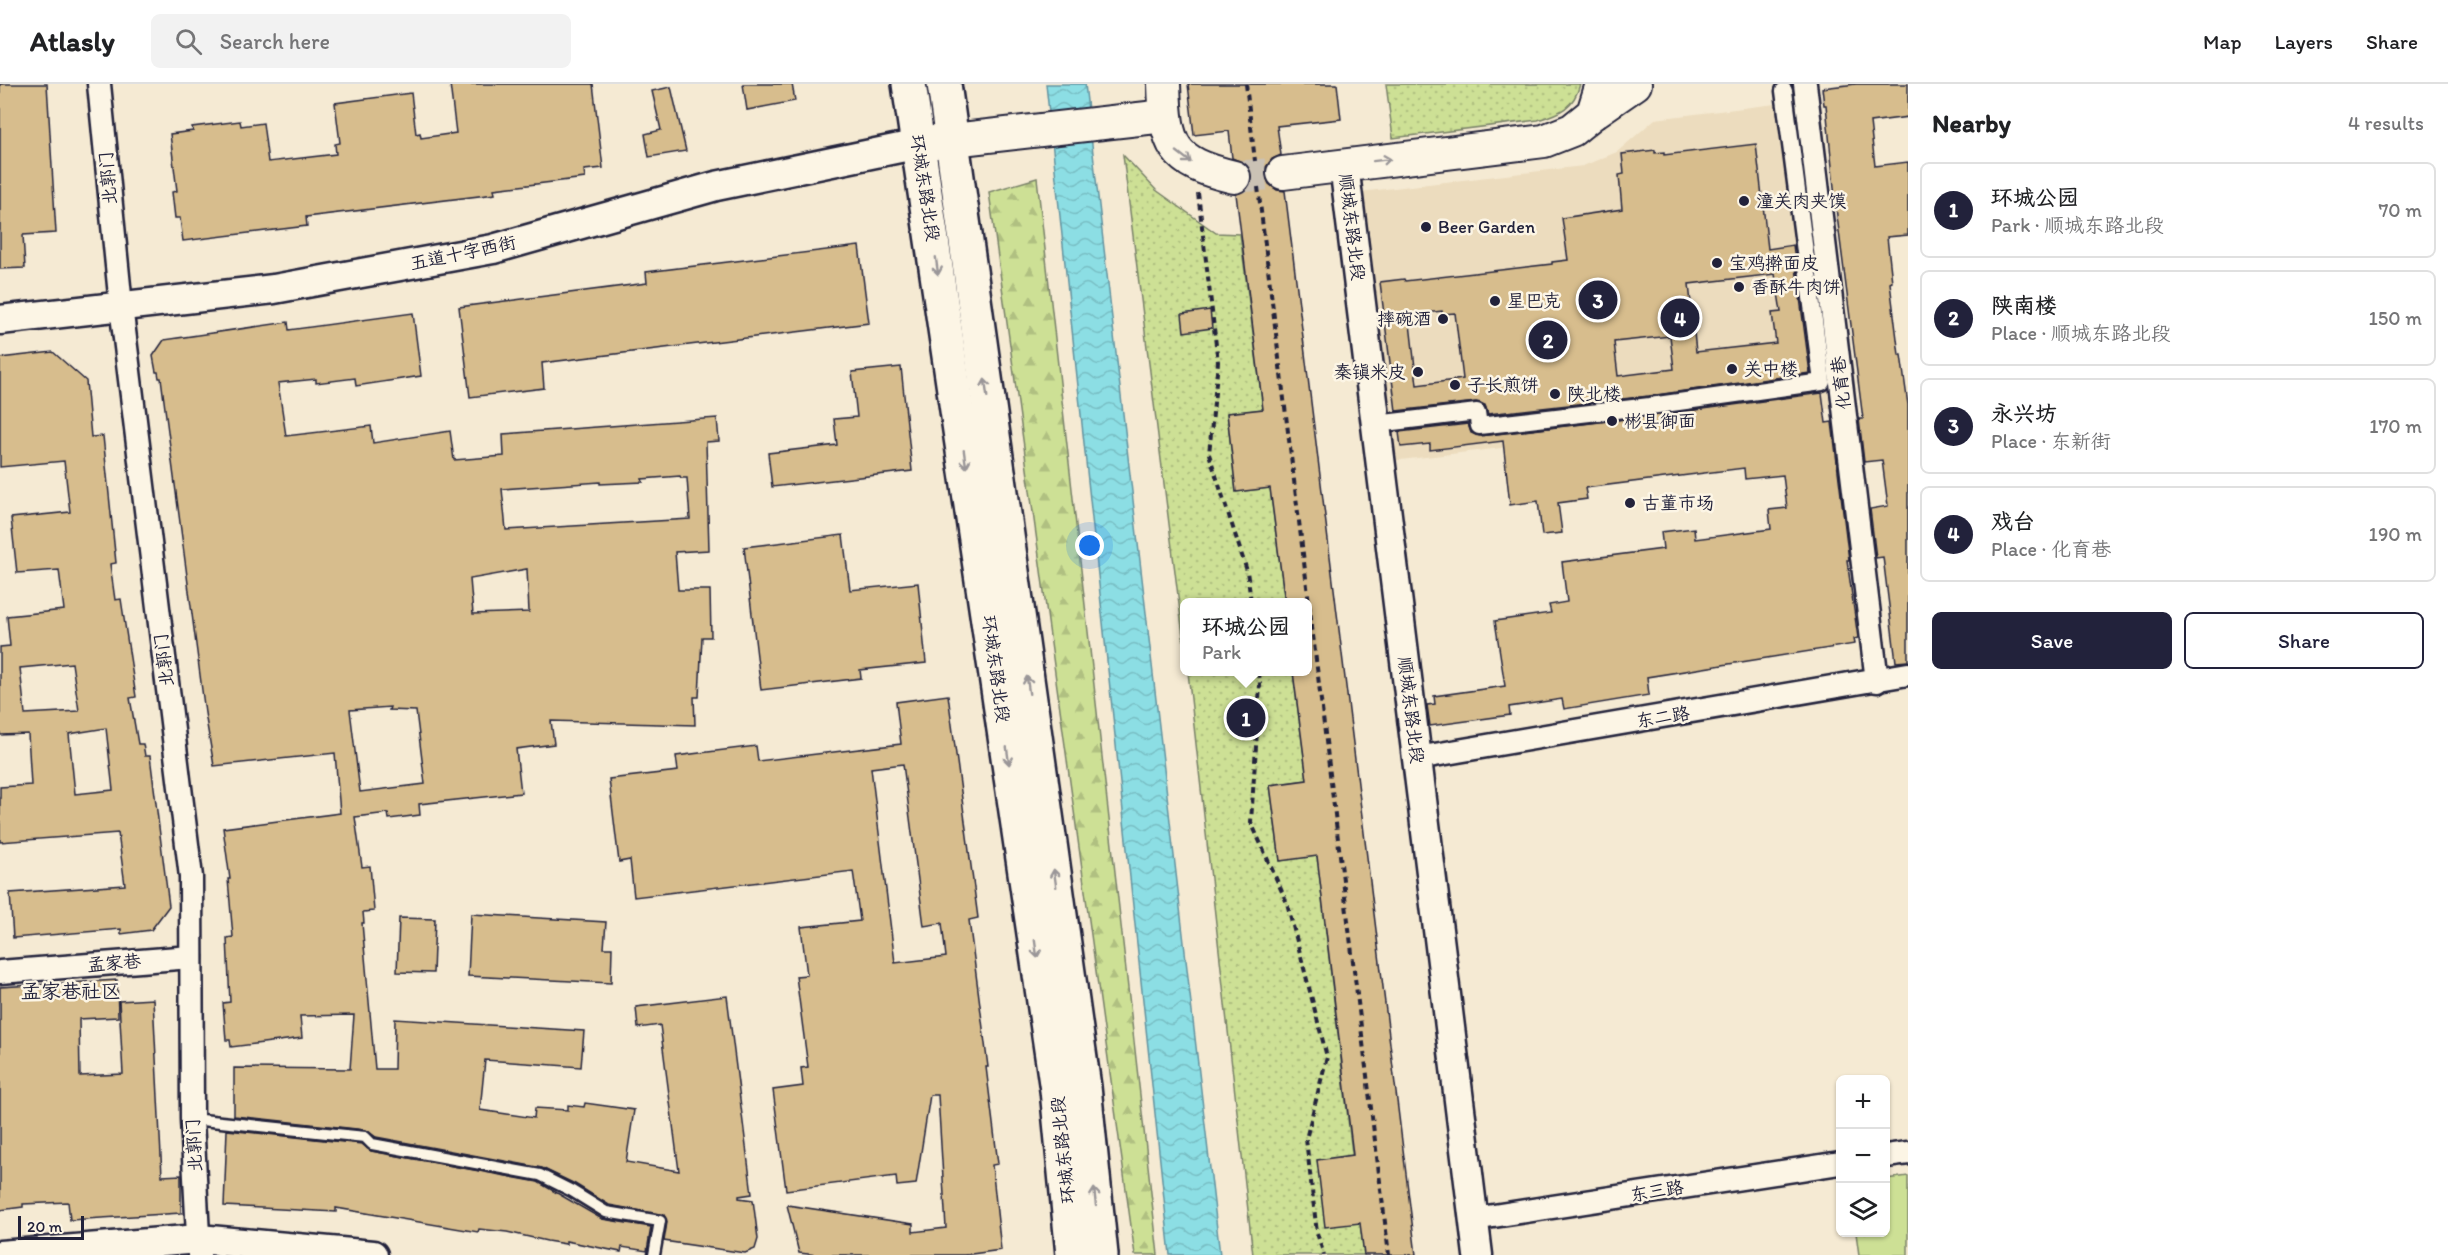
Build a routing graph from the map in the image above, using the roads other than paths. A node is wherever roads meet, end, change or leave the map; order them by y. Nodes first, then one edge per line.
1 (99, 84) edge
2 (909, 84) edge
3 (944, 84) edge
4 (1164, 84) edge
5 (1602, 84) edge
6 (1635, 84) edge
7 (1795, 87) edge
8 (1593, 113) junction
9 (1165, 116) junction
10 (935, 141) junction
11 (1344, 165) junction
12 (121, 306) junction
13 (0, 320) edge
14 (1376, 424) junction
15 (1908, 674) edge
16 (1877, 681) junction
17 (1417, 758) junction
18 (191, 957) junction
19 (0, 972) edge
20 (192, 1119) junction
21 (1908, 1153) edge
22 (1890, 1155) edge
23 (1836, 1164) edge
24 (1474, 1219) junction
25 (199, 1247) edge
26 (0, 1255) edge
27 (373, 1255) edge
28 (654, 1255) edge
29 (1073, 1255) edge
30 (1101, 1255) edge
31 (1478, 1255) edge

1 - 12 street, 北郭门
2 - 10 main road, 环城东路北段
3 - 10 main road, 环城东路北段
4 - 9 main road
5 - 8 main road
6 - 8 main road
7 - 14 street
7 - 16 street, 化育巷
11 -> 8 main road
9 - 10 main road
9 -> 11 main road
10 - 12 street, 五道十字西街
10 -> 29 main road, 环城东路北段
30 -> 10 main road, 环城东路北段
11 - 14 street, 顺城东路北段
12 - 13 street, 五道十字西街
12 - 18 street, 北郭门
14 - 17 street, 顺城东路北段
15 - 16 street, 东二路
16 - 17 street, 东二路
17 - 24 street, 顺城东路北段
18 - 19 street, 孟家巷
18 - 20 street, 北郭门
20 - 25 street, 北郭门
20 - 28 lane
21 - 22 street
23 - 24 street, 东三路
24 - 31 street, 顺城东路北段
25 - 26 street
25 - 27 street

